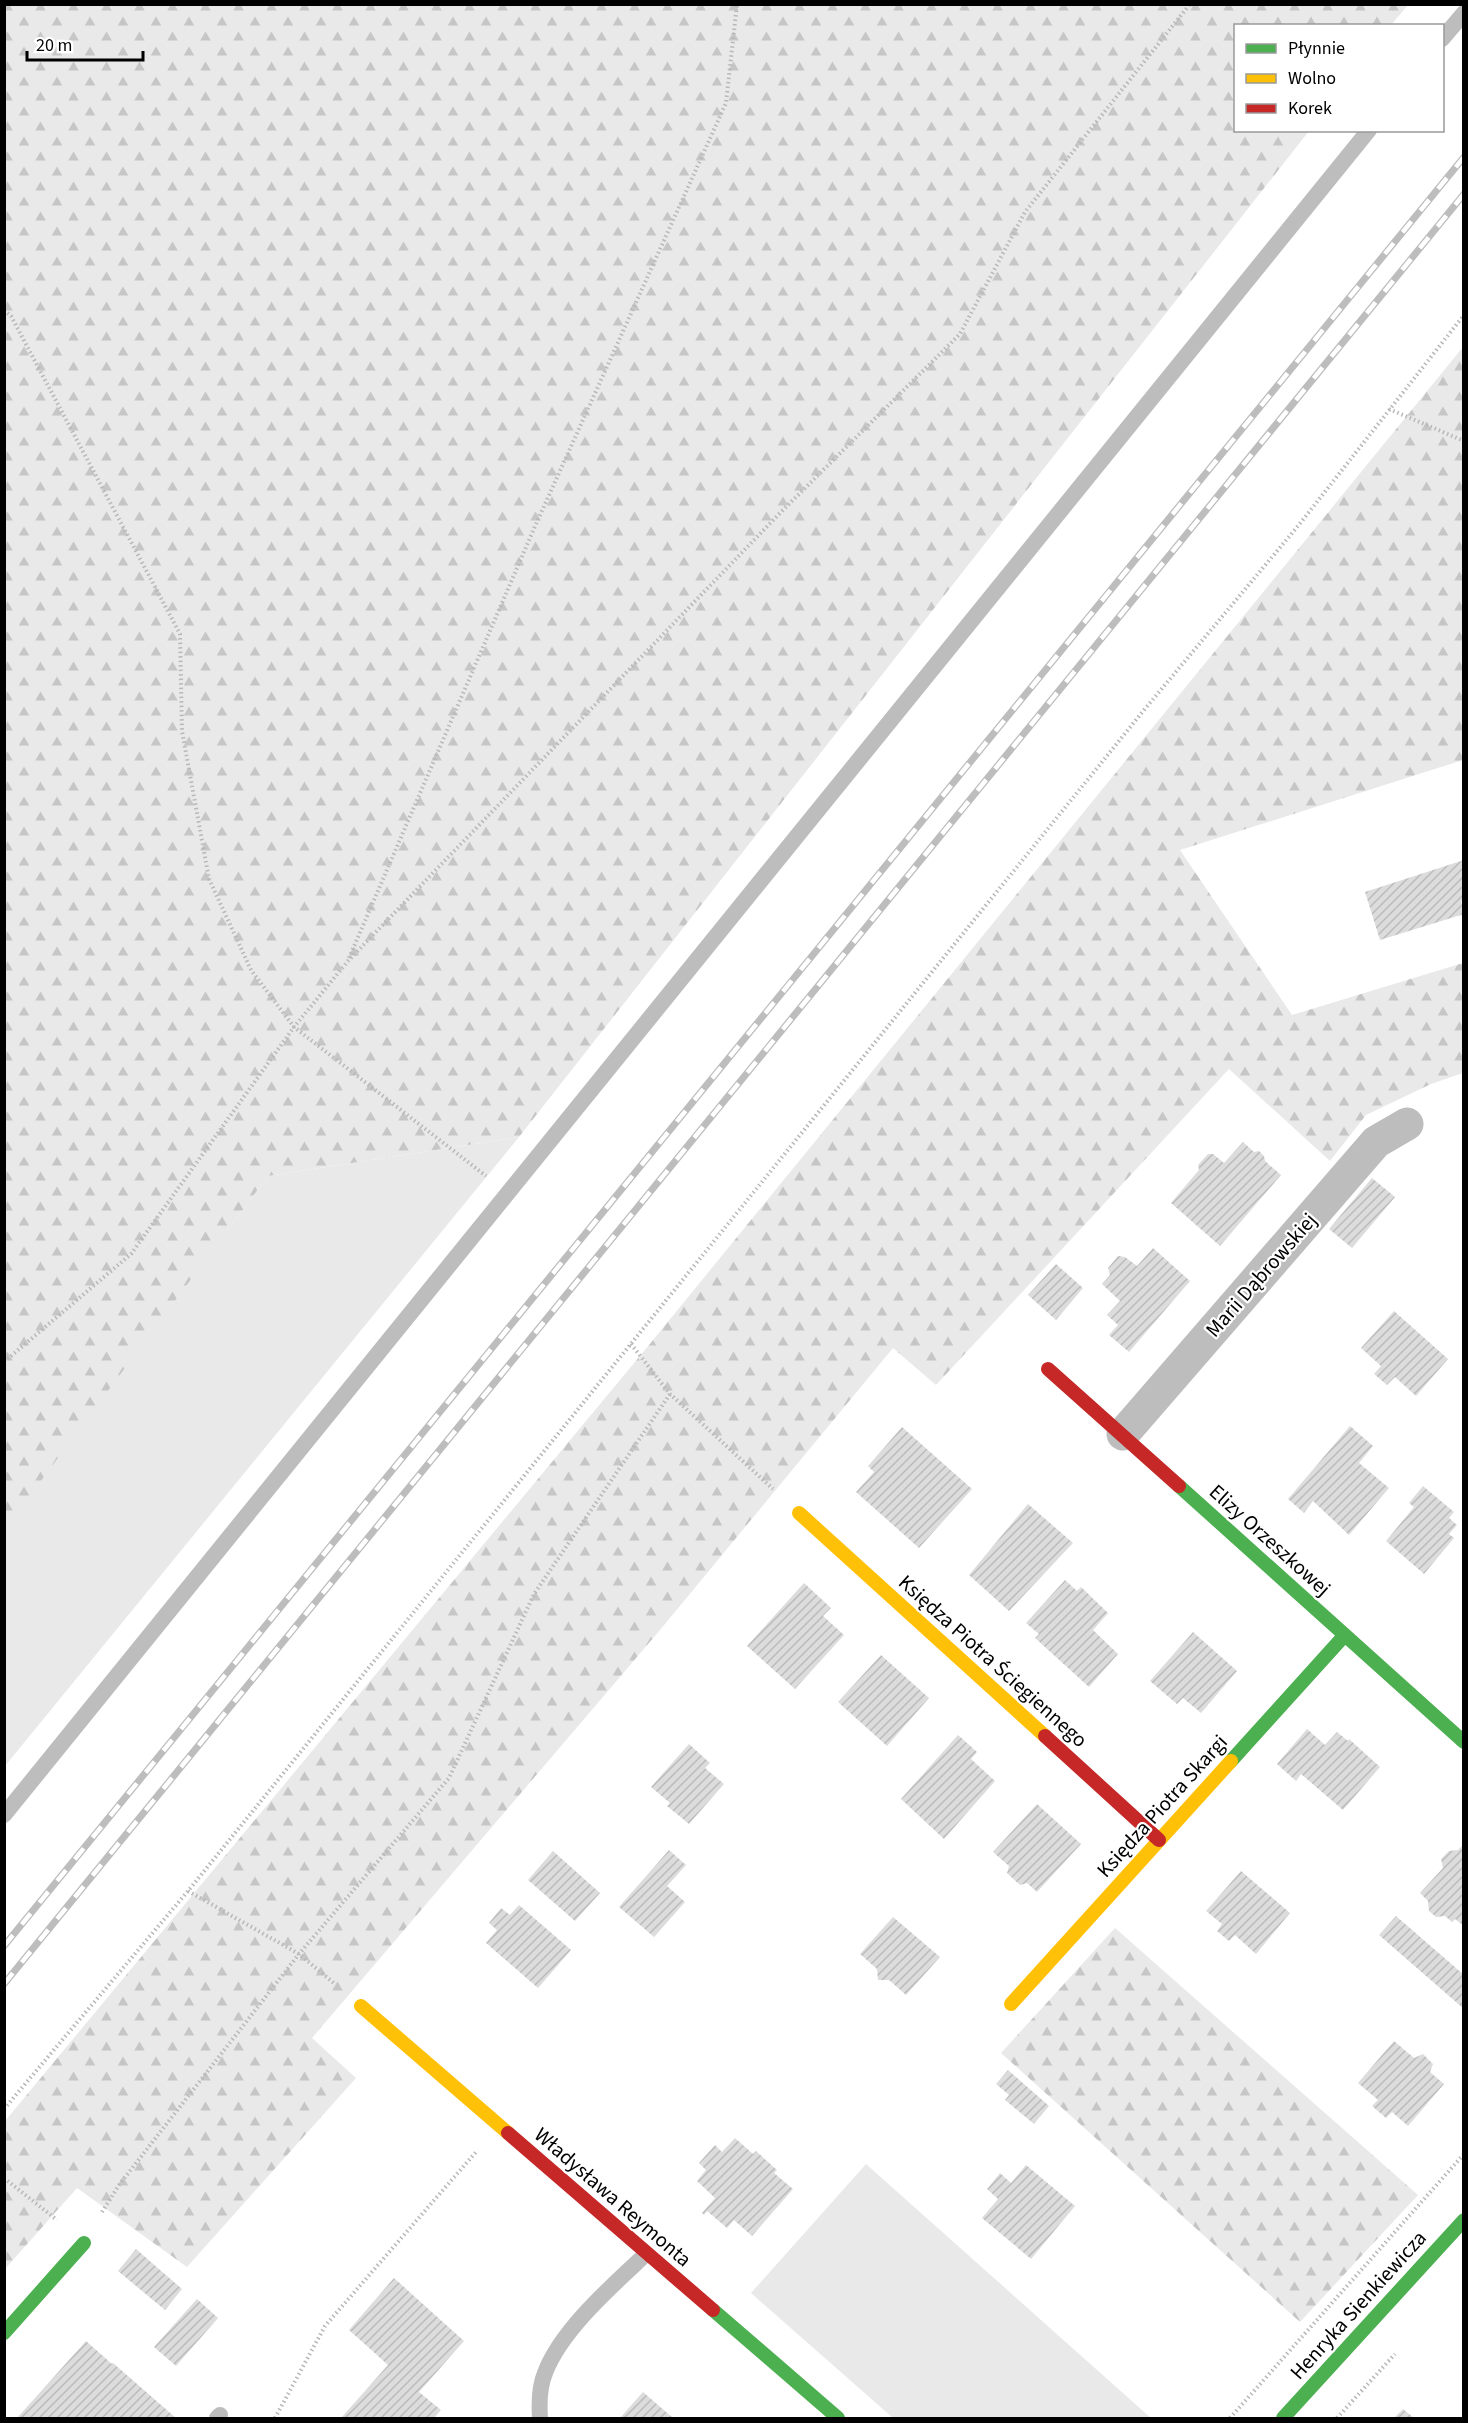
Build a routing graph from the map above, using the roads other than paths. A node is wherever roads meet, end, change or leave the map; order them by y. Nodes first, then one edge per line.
1 (1464, 13) edge
2 (1444, 38) edge
3 (1367, 132) edge
4 (1407, 1124) dead end
5 (1048, 1369) dead end
6 (1123, 1434) junction
7 (799, 1513) road end
8 (1344, 1636) junction
9 (1464, 1742) edge
10 (4, 1815) edge
11 (1159, 1840) junction
12 (1011, 2004) dead end
13 (361, 2006) road end
14 (1464, 2220) edge
15 (84, 2243) road end
16 (646, 2254) junction
17 (4, 2333) edge
18 (540, 2418) edge
19 (838, 2418) edge
20 (1283, 2418) edge

1 - 2 lane
3 - 10 lane
4 - 6 street, Marii Dąbrowskiej
5 - 6 street, Elizy Orzeszkowej
6 - 8 street, Elizy Orzeszkowej
7 - 11 street, Księdza Piotra Ściegiennego
8 - 9 street, Elizy Orzeszkowej
8 - 11 street, Księdza Piotra Skargi
11 - 12 street, Księdza Piotra Skargi
13 - 16 street, Władysława Reymonta
14 - 20 street, Henryka Sienkiewicza
15 - 17 street
16 - 18 lane
16 - 19 street, Władysława Reymonta

